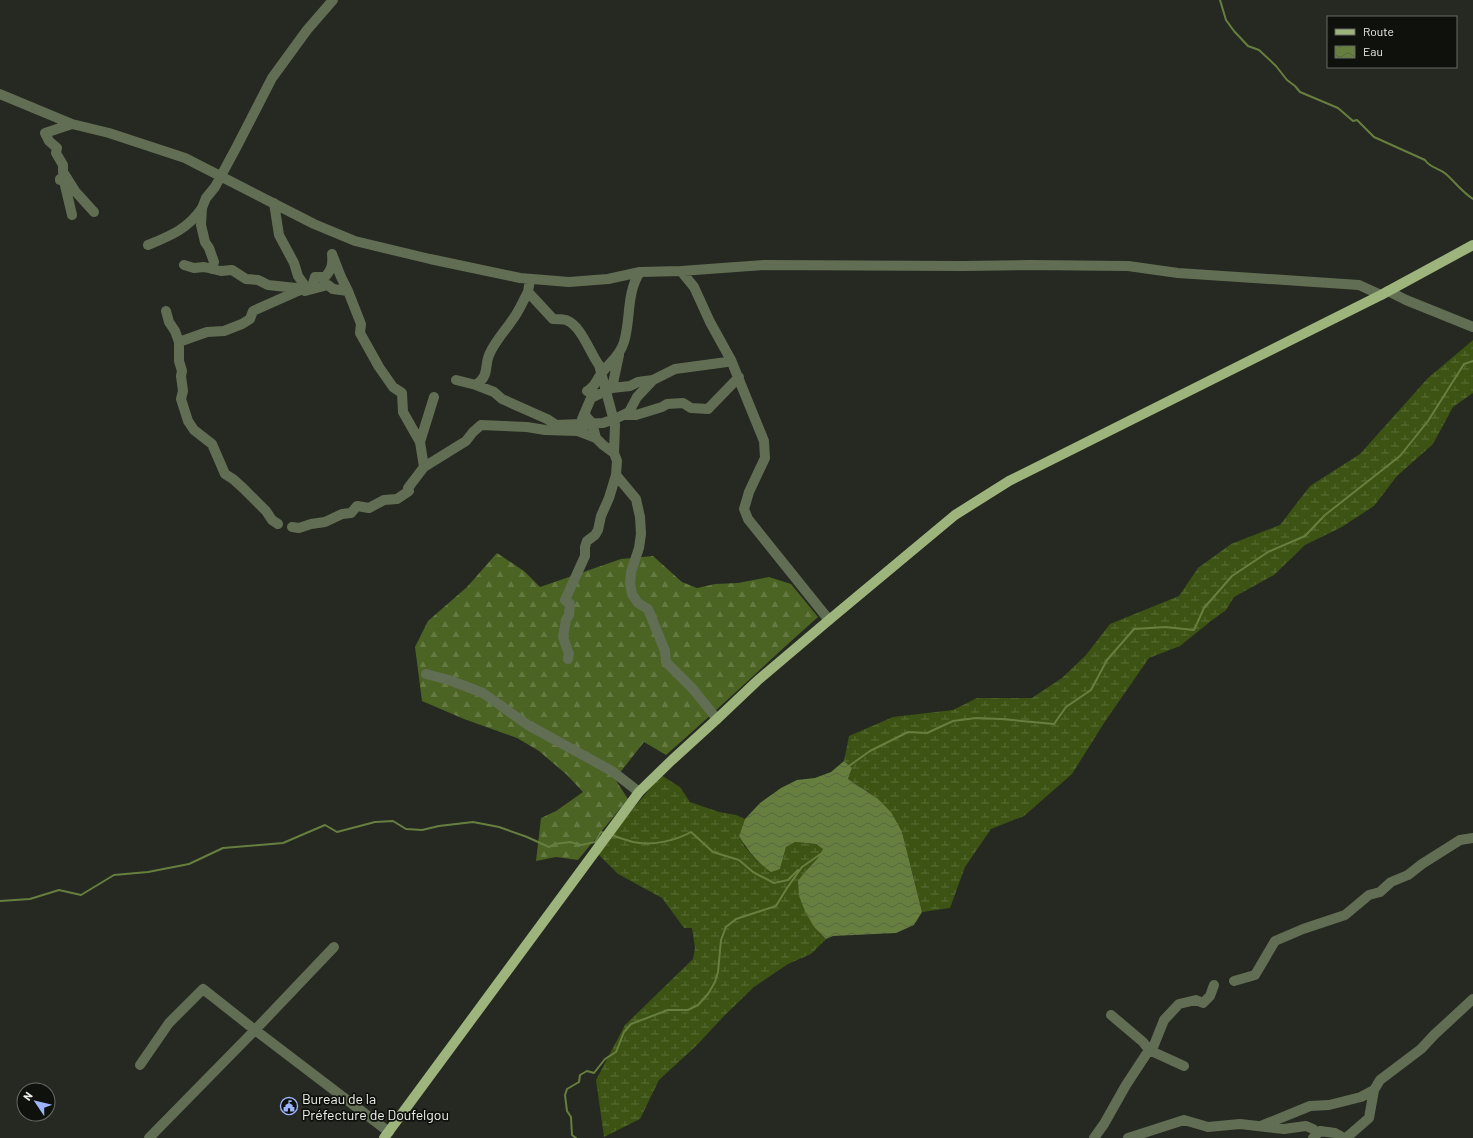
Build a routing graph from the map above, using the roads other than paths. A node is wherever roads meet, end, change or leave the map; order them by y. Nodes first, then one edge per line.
1 (333, 0) edge
2 (0, 94) edge
3 (72, 124) junction
4 (63, 172) junction
5 (221, 176) junction
6 (274, 203) junction
7 (202, 208) junction
8 (94, 212) dead end
9 (72, 216) dead end
10 (148, 245) dead end
11 (1473, 245) edge
12 (184, 265) dead end
13 (212, 269) junction
14 (681, 271) junction
15 (640, 272) junction
16 (530, 279) junction
17 (348, 290) junction
18 (301, 291) junction
19 (528, 292) junction
20 (1385, 293) junction
21 (166, 312) dead end
22 (1473, 327) edge
23 (179, 342) junction
24 (619, 354) junction
25 (731, 360) junction
26 (601, 374) junction
27 (739, 377) junction
28 (456, 380) dead end
29 (653, 380) junction
30 (476, 385) junction
31 (609, 389) junction
32 (587, 391) dead end
33 (434, 397) dead end
34 (584, 414) junction
35 (624, 414) junction
36 (592, 423) junction
37 (614, 423) junction
38 (579, 424) junction
39 (596, 438) junction
40 (420, 442) junction
41 (614, 453) junction
42 (424, 467) junction
43 (616, 475) junction
44 (278, 524) dead end
45 (292, 527) dead end
46 (829, 620) junction
47 (568, 659) dead end
48 (426, 674) dead end
49 (717, 719) junction
50 (639, 792) junction
51 (1473, 838) edge
52 (334, 947) dead end
53 (1234, 981) dead end
54 (1214, 985) dead end
55 (1473, 999) edge
56 (1111, 1014) dead end
57 (255, 1030) junction
58 (1149, 1050) junction
59 (140, 1065) dead end
60 (1184, 1066) dead end
61 (1374, 1090) junction
62 (1260, 1126) junction
63 (1313, 1134) edge
64 (386, 1135) edge
65 (149, 1138) edge
66 (1094, 1138) edge
67 (1128, 1138) edge
68 (1345, 1138) edge

1 - 5 street
2 - 3 street
3 - 4 street
3 - 5 street
4 - 8 street
4 - 9 street
5 - 6 street
5 - 7 street
6 - 16 street
6 - 18 street
7 - 10 street
7 - 13 street
11 - 20 main road
12 - 13 street
13 - 18 street
14 - 15 street
14 - 20 street
14 - 25 street
15 - 16 street
15 - 24 street
16 - 19 street
17 - 18 street
17 - 18 street
17 - 40 street
18 - 23 street
19 - 26 street
19 - 30 street
20 - 22 street
20 - 46 main road
21 - 23 street
23 - 44 street
24 - 26 street
24 - 31 street
25 - 27 street
25 - 29 street
26 - 31 street
26 - 32 street
27 - 35 street
27 - 46 street
28 - 30 street
29 - 31 street
29 - 35 street
30 - 38 street
31 - 34 street
31 - 37 street
33 - 40 street
34 - 36 street
34 - 38 street
35 - 37 street
36 - 37 street
36 - 38 street
36 - 39 street
37 - 41 street
39 - 41 street
39 - 42 street
40 - 42 street
41 - 43 street
42 - 45 street
43 - 47 street
43 - 49 street
46 - 49 main road
48 - 50 street
49 - 50 main road
50 - 64 main road
51 - 53 street
52 - 57 street
54 - 58 street
55 - 61 street
56 - 58 street
57 - 59 street
57 - 64 street
57 - 65 street
58 - 60 street
58 - 66 street
61 - 62 street
61 - 68 street
62 - 63 street
62 - 67 street
63 - 68 street

